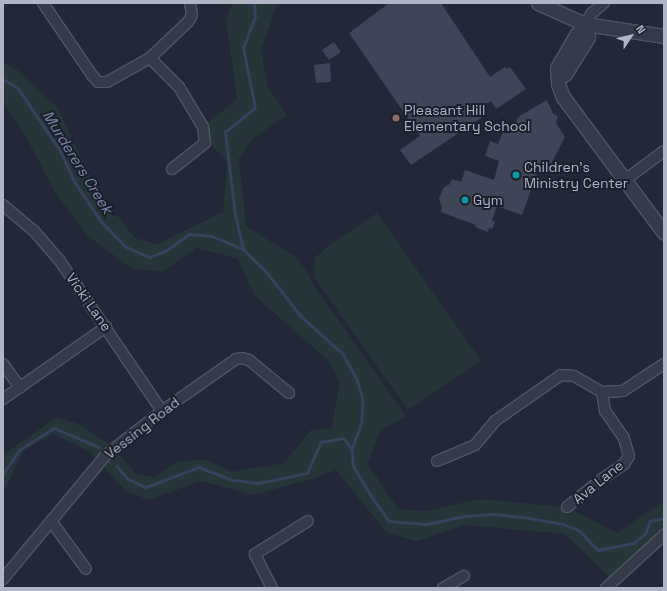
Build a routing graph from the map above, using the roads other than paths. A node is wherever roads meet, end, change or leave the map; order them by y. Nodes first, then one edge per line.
1 (43, 3) edge
2 (190, 3) edge
3 (538, 3) edge
4 (604, 3) edge
5 (585, 24) junction
6 (664, 36) edge
7 (150, 58) junction
8 (664, 151) edge
9 (172, 169) dead end
10 (625, 180) junction
11 (3, 205) edge
12 (664, 233) edge
13 (106, 327) junction
14 (3, 364) edge
15 (664, 364) edge
16 (20, 387) junction
17 (602, 392) junction
18 (289, 393) dead end
19 (3, 399) edge
20 (162, 411) junction
21 (437, 461) dead end
22 (567, 508) dead end
23 (51, 521) junction
24 (308, 522) dead end
25 (663, 536) edge
26 (86, 569) dead end
27 (464, 576) dead end
28 (3, 579) edge
29 (272, 588) edge
30 (443, 588) edge
31 (606, 588) edge

1 - 7 street
2 - 7 street
3 - 5 street
4 - 5 street
5 - 6 street
5 - 10 street
7 - 9 street
8 - 10 street
10 - 12 street
11 - 13 street, Vicki Lane
13 - 16 street
13 - 20 street, Vicki Lane
14 - 16 street
15 - 17 street
16 - 19 street
17 - 21 street
17 - 22 street, Ava Lane
18 - 20 street, Vessing Road
20 - 23 street, Vessing Road
23 - 26 street
23 - 28 street, Vessing Road
24 - 29 street
25 - 31 street
27 - 30 street

